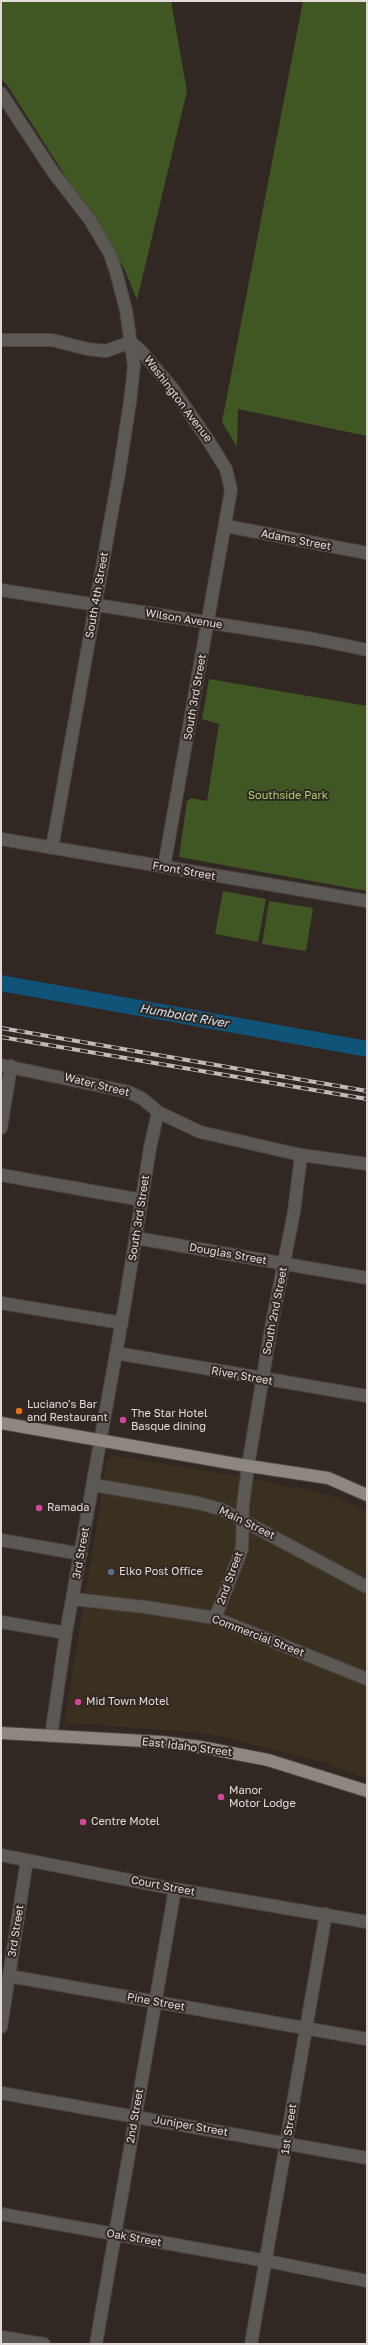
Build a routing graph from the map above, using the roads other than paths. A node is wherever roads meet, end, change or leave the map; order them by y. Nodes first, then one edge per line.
1 (1, 93) edge
2 (1, 340) edge
3 (131, 342) junction
4 (226, 526) junction
5 (367, 553) edge
6 (1, 590) edge
7 (95, 603) junction
8 (208, 622) junction
9 (367, 650) edge
10 (1, 839) edge
11 (52, 848) junction
12 (164, 868) junction
13 (367, 901) edge
14 (6, 1066) edge
15 (158, 1112) junction
16 (1, 1128) edge
17 (302, 1155) junction
18 (367, 1164) edge
19 (1, 1175) edge
20 (142, 1200) junction
21 (136, 1238) junction
22 (284, 1265) junction
23 (367, 1278) edge
24 (1, 1303) edge
25 (122, 1323) junction
26 (116, 1353) junction
27 (262, 1379) junction
28 (367, 1396) edge
29 (1, 1423) edge
30 (101, 1441) junction
31 (248, 1466) junction
32 (94, 1485) junction
33 (367, 1495) edge
34 (242, 1518) junction
35 (1, 1540) edge
36 (81, 1554) junction
37 (367, 1587) edge
38 (73, 1599) junction
39 (215, 1618) junction
40 (1, 1622) edge
41 (66, 1633) junction
42 (367, 1679) edge
43 (1, 1733) edge
44 (51, 1736) junction
45 (367, 1791) edge
46 (1, 1855) edge
47 (27, 1860) junction
48 (175, 1889) junction
49 (326, 1914) junction
50 (367, 1922) edge
51 (9, 1976) junction
52 (156, 2002) junction
53 (1, 2027) edge
54 (304, 2028) junction
55 (367, 2039) edge
56 (1, 2093) edge
57 (135, 2116) junction
58 (287, 2143) junction
59 (367, 2158) edge
60 (1, 2214) edge
61 (116, 2234) junction
62 (266, 2261) junction
63 (367, 2281) edge
64 (1, 2337) edge
65 (44, 2344) edge
66 (96, 2344) edge
67 (251, 2344) edge

1 - 3 street
2 - 3 street
3 - 4 street, Washington Avenue
3 - 7 street, South 4th Street
4 - 5 street, Adams Street
4 - 8 street, South 3rd Street
6 - 7 street, Wilson Avenue
7 - 8 street, Wilson Avenue
7 - 11 street, South 4th Street
8 - 9 street, Wilson Avenue
8 - 12 street, South 3rd Street
10 - 11 street, Front Street
11 - 12 street, Front Street
12 - 13 street, Front Street
14 - 15 street, Water Street
14 - 16 street
15 - 17 street, Water Street
15 - 20 street, South 3rd Street
17 - 18 street, Water Street
17 - 22 street, South 2nd Street
19 - 20 street
20 - 21 street, South 3rd Street
21 - 22 street, Douglas Street
21 - 25 street, South 3rd Street
22 - 23 street, Douglas Street
22 - 27 street, South 2nd Street
24 - 25 street
25 - 26 street, 3rd Street
26 - 27 street, River Street
26 - 30 street, 3rd Street
27 - 28 street, River Street
27 - 31 street, South 2nd Street
29 - 30 main road
30 - 31 main road
30 - 32 street, 3rd Street
31 - 33 main road
31 - 34 street, 2nd Street
32 - 34 street, Main Street
32 - 36 street, 3rd Street
34 - 37 street, Main Street
34 - 39 street, 2nd Street
35 - 36 street
36 - 38 street, 3rd Street
38 - 39 street, Commercial Street
38 - 41 street, 3rd Street
39 - 42 street, Commercial Street
40 - 41 street
41 - 44 street, 3rd Street
43 - 44 main road, East Idaho Street
44 - 45 main road, East Idaho Street
46 - 47 street, Court Street
47 - 48 street, Court Street
47 - 51 street, 3rd Street
48 - 49 street, Court Street
48 - 52 street, 2nd Street
49 - 50 street, Court Street
49 - 54 street, 1st Street
51 - 52 street, Pine Street
51 - 53 street, 3rd Street
52 - 54 street, Pine Street
52 - 57 street, 2nd Street
54 - 55 street, Pine Street
54 - 58 street, 1st Street
56 - 57 street, Juniper Street
57 - 58 street, Juniper Street
57 - 61 street, 2nd Street
58 - 59 street, Juniper Street
58 - 62 street, 1st Street
60 - 61 street, Oak Street
61 - 62 street, Oak Street
61 - 66 street, 2nd Street
62 - 63 street, Oak Street
62 - 67 street, 1st Street
64 - 65 street

